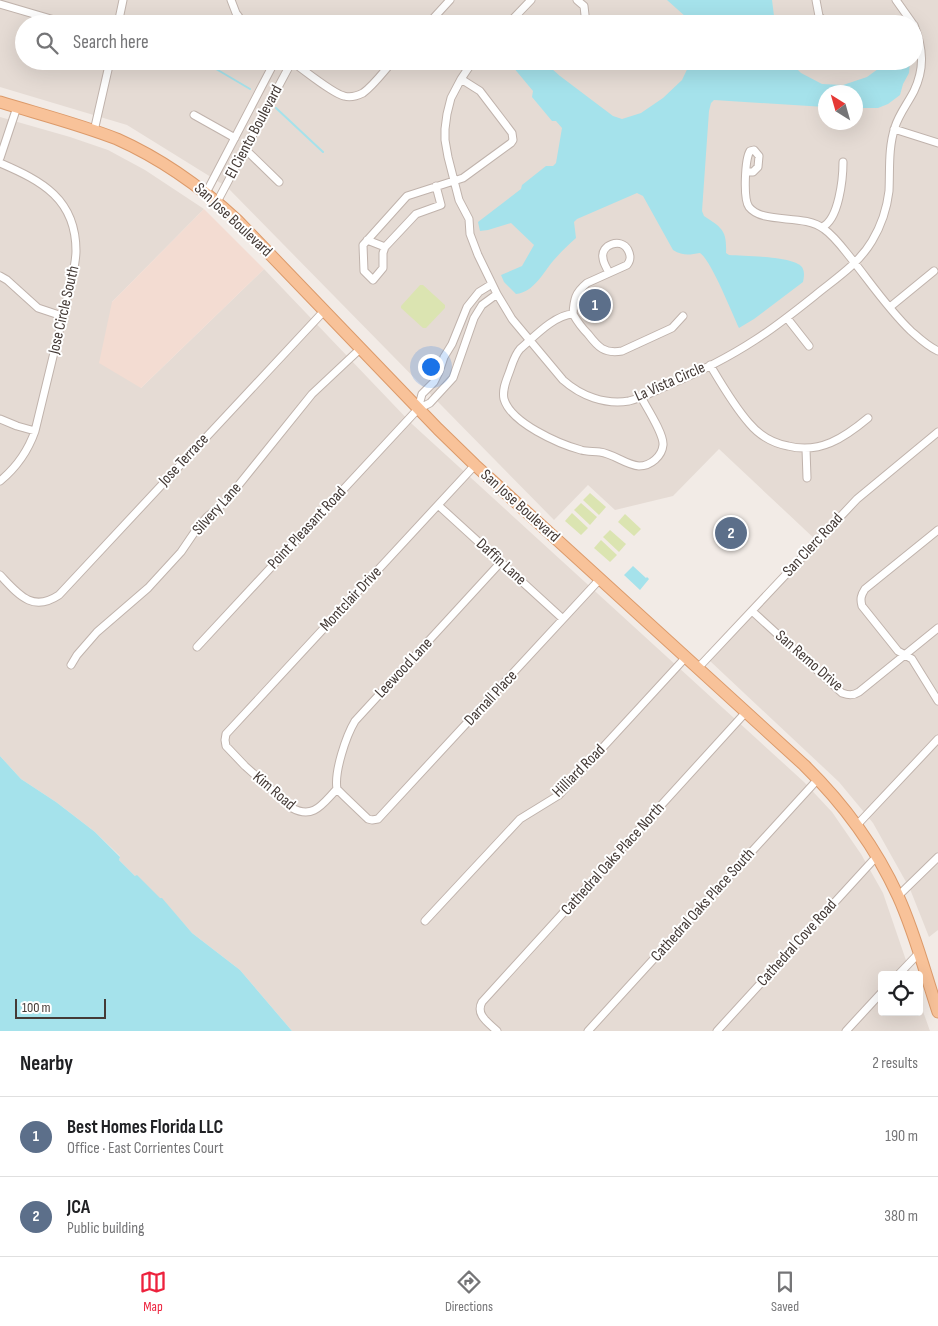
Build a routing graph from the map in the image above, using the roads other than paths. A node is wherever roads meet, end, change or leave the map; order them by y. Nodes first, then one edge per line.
1 (124, 0) edge
2 (231, 0) edge
3 (450, 0) edge
4 (531, 0) edge
5 (577, 0) edge
6 (816, 0) edge
7 (896, 0) edge
8 (0, 4) edge
9 (37, 15) edge
10 (120, 15) edge
11 (237, 15) edge
12 (436, 15) edge
13 (517, 15) edge
14 (585, 15) edge
15 (820, 15) edge
16 (907, 15) edge
17 (108, 70) edge
18 (270, 70) edge
19 (287, 70) edge
20 (305, 70) edge
21 (385, 70) edge
22 (468, 70) edge
23 (921, 70) edge
24 (461, 79) junction
25 (0, 102) edge
26 (16, 107) junction
27 (194, 115) dead end
28 (894, 129) junction
29 (94, 131) junction
30 (235, 138) junction
31 (938, 143) edge
32 (245, 149) junction
33 (0, 158) edge
34 (843, 162) dead end
35 (0, 163) edge
36 (747, 172) dead end
37 (455, 181) junction
38 (278, 182) dead end
39 (436, 186) junction
40 (206, 193) junction
41 (217, 202) junction
42 (822, 226) junction
43 (368, 240) junction
44 (385, 247) junction
45 (855, 263) junction
46 (934, 271) dead end
47 (609, 273) junction
48 (0, 276) edge
49 (492, 284) junction
50 (497, 294) junction
51 (890, 307) junction
52 (324, 311) junction
53 (573, 314) junction
54 (62, 316) junction
55 (683, 316) dead end
56 (786, 318) junction
57 (463, 319) junction
58 (472, 322) junction
59 (530, 340) junction
60 (809, 346) dead end
61 (450, 347) junction
62 (360, 349) junction
63 (463, 351) junction
64 (938, 351) edge
65 (710, 365) junction
66 (641, 397) junction
67 (418, 409) junction
68 (868, 418) dead end
69 (0, 419) edge
70 (35, 431) junction
71 (938, 432) edge
72 (806, 449) junction
73 (475, 465) junction
74 (807, 478) dead end
75 (0, 481) edge
76 (438, 505) junction
77 (938, 530) edge
78 (501, 562) junction
79 (0, 575) edge
80 (600, 579) junction
81 (752, 611) junction
82 (564, 619) junction
83 (938, 628) edge
84 (197, 647) dead end
85 (905, 655) junction
86 (686, 657) junction
87 (71, 665) dead end
88 (698, 668) junction
89 (938, 701) edge
90 (746, 712) junction
91 (226, 734) joint
92 (938, 739) edge
93 (818, 779) junction
94 (337, 788) junction
95 (857, 825) junction
96 (877, 856) junction
97 (938, 857) edge
98 (898, 896) junction
99 (425, 921) dead end
100 (919, 953) junction
101 (902, 971) edge
102 (878, 996) edge
103 (938, 1012) edge
104 (497, 1031) edge
105 (588, 1031) edge
106 (717, 1031) edge
107 (846, 1031) edge

1 - 10 street
2 - 11 street
3 - 12 street
4 - 13 street
5 - 14 street
6 - 15 street
7 - 16 street, La Vista Circle
8 - 9 street
17 - 29 street
18 - 30 street, El Ciento Boulevard
19 - 32 street, El Ciento Boulevard
20 - 21 street
22 - 24 street, La Vista Circle
23 - 28 street, La Vista Circle
24 - 37 street, La Vista Circle
24 - 37 street
25 - 26 main road, San Jose Boulevard
26 - 29 main road, San Jose Boulevard
26 - 33 street
27 - 30 street
28 - 31 street
28 - 45 street, La Vista Circle
29 - 40 main road, San Jose Boulevard
30 - 40 street, El Ciento Boulevard
32 - 38 street
32 - 41 street, El Ciento Boulevard
34 - 42 street
35 - 54 street, Jose Circle South
36 - 42 street
37 - 39 street
37 - 49 street, La Vista Circle
39 - 43 street
39 - 44 street
40 - 41 main road, San Jose Boulevard
41 - 52 main road, San Jose Boulevard
42 - 45 street
43 - 44 street
43 - 44 street
45 - 51 street
45 - 56 street, La Vista Circle
46 - 51 street
47 - 47 street
47 - 53 street
48 - 54 street
49 - 50 street, La Vista Circle
49 - 57 street, Point Pleasant Road
50 - 58 street, Point Pleasant Road
50 - 59 street, La Vista Circle
51 - 64 street
52 - 62 main road, San Jose Boulevard
52 - 79 street, Jose Terrace
53 - 55 street
53 - 59 street
54 - 70 street, Jose Circle South
56 - 60 street
56 - 65 street, La Vista Circle
57 - 58 street
57 - 61 street, Point Pleasant Road
58 - 63 street, Point Pleasant Road
59 - 66 street, La Vista Circle
59 - 66 street
61 - 63 street
61 - 67 street, Point Pleasant Road
62 - 67 main road, San Jose Boulevard
62 - 87 street, Silvery Lane
63 - 67 street, Point Pleasant Road
65 - 66 street, La Vista Circle
65 - 72 street
67 - 73 main road, San Jose Boulevard
67 - 84 street, Point Pleasant Road
68 - 72 street
69 - 70 street
70 - 75 street, Jose Circle South
71 - 81 street, San Clerc Road
72 - 74 street
73 - 76 street, Montclair Drive
73 - 80 main road, San Jose Boulevard
76 - 78 street, Daffin Lane
76 - 91 street, Montclair Drive
77 - 85 street
78 - 82 street, Daffin Lane
78 - 94 street, Leewood Lane
80 - 82 street, Darnall Place
80 - 86 main road, San Jose Boulevard
81 - 85 street, San Remo Drive
81 - 88 street, San Clerc Road
82 - 94 street, Darnall Place
83 - 85 street, San Remo Drive
85 - 89 street
86 - 88 main road, San Jose Boulevard
86 - 99 street, Hilliard Road
88 - 90 main road, San Jose Boulevard
90 - 93 main road, San Jose Boulevard
90 - 104 street, Cathedral Oaks Place North
91 - 94 street, Kim Road
92 - 95 street
93 - 95 main road, San Jose Boulevard
93 - 105 street, Cathedral Oaks Place South
95 - 96 main road, San Jose Boulevard
96 - 98 main road, San Jose Boulevard
96 - 106 street, Cathedral Cove Road
97 - 98 street
98 - 100 main road, San Jose Boulevard
100 - 101 street
100 - 103 main road, San Jose Boulevard
102 - 107 street

